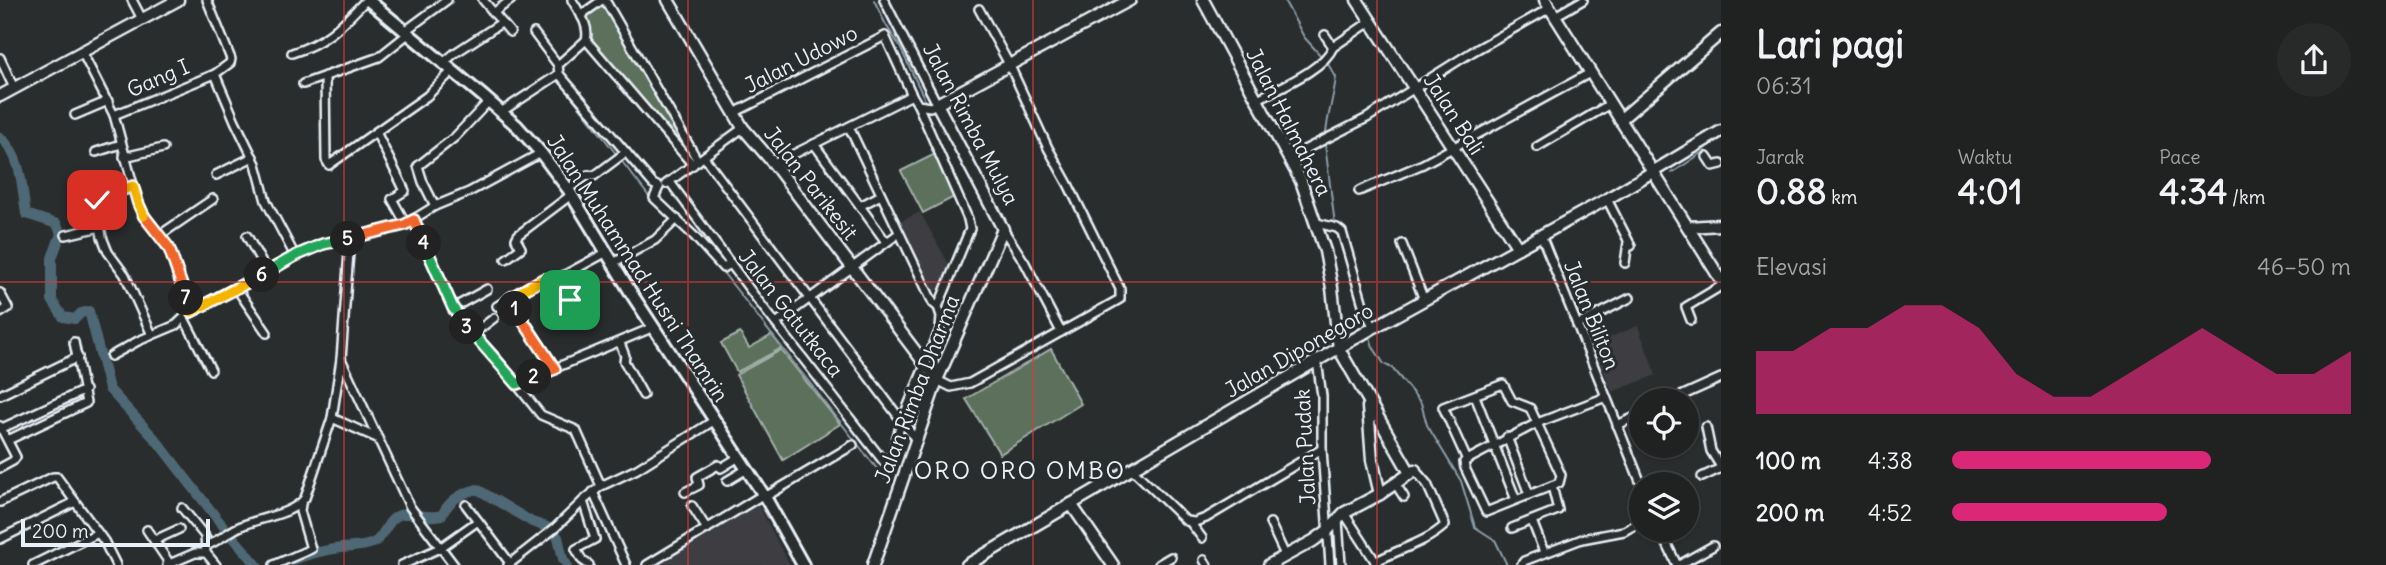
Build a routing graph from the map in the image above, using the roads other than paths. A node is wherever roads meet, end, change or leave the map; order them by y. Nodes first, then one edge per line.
1 (132, 0) edge
2 (178, 0) edge
3 (207, 0) edge
4 (367, 0) edge
5 (447, 0) edge
6 (482, 0) edge
7 (511, 0) edge
8 (572, 0) edge
9 (604, 0) edge
10 (668, 0) edge
11 (884, 0) edge
12 (1130, 0) edge
13 (1203, 0) edge
14 (1357, 0) edge
15 (1583, 0) edge
16 (1550, 8) edge
17 (979, 9) dead end
18 (493, 13) junction
19 (582, 17) junction
20 (142, 19) junction
21 (1371, 20) junction
22 (501, 23) junction
23 (406, 32) junction
24 (510, 32) dead end
25 (534, 33) dead end
26 (1721, 33) edge
27 (1325, 35) dead end
28 (586, 40) junction
29 (1333, 47) junction
30 (82, 52) junction
31 (292, 53) dead end
32 (0, 58) edge
33 (443, 63) junction
34 (558, 65) junction
35 (1010, 66) junction
36 (452, 71) junction
37 (1591, 73) junction
38 (215, 74) junction
39 (559, 74) junction
40 (325, 76) junction
41 (303, 84) dead end
42 (1414, 87) junction
43 (14, 88) junction
44 (912, 95) junction
45 (0, 96) edge
46 (1258, 99) junction
47 (108, 101) junction
48 (489, 101) junction
49 (937, 104) junction
50 (1610, 104) junction
51 (918, 105) junction
52 (501, 111) junction
53 (734, 113) junction
54 (75, 115) dead end
55 (114, 115) junction
56 (1620, 120) junction
57 (849, 127) junction
58 (743, 128) junction
59 (1721, 131) edge
60 (376, 132) junction
61 (121, 144) junction
62 (814, 144) junction
63 (1452, 146) junction
64 (163, 148) dead end
65 (1537, 148) dead end
66 (96, 152) dead end
67 (626, 152) junction
68 (541, 153) junction
69 (124, 157) junction
70 (253, 157) junction
71 (1290, 157) junction
72 (1707, 157) dead end
73 (698, 161) junction
74 (774, 164) junction
75 (1721, 164) edge
76 (1652, 171) junction
77 (216, 174) dead end
78 (670, 182) junction
79 (133, 186) junction
80 (656, 188) junction
81 (1359, 191) dead end
82 (570, 192) junction
83 (881, 195) junction
84 (213, 199) dead end
85 (1607, 199) junction
86 (435, 206) junction
87 (860, 206) junction
88 (414, 220) junction
89 (675, 221) junction
90 (1317, 223) junction
91 (405, 224) junction
92 (1721, 225) edge
93 (100, 227) junction
94 (1688, 228) junction
95 (1003, 229) junction
96 (898, 234) junction
97 (66, 235) dead end
98 (160, 235) junction
99 (1541, 235) junction
100 (247, 236) dead end
101 (350, 239) junction
102 (886, 242) junction
103 (1402, 244) dead end
104 (1518, 248) junction
105 (607, 252) junction
106 (295, 256) junction
107 (506, 260) dead end
108 (613, 263) junction
109 (1625, 263) dead end
110 (731, 264) junction
111 (852, 267) junction
112 (267, 272) junction
113 (559, 278) junction
114 (1721, 280) edge
115 (1721, 286) edge
116 (237, 289) junction
117 (487, 289) dead end
118 (0, 293) edge
119 (510, 298) junction
120 (809, 298) junction
121 (1630, 298) dead end
122 (1424, 300) junction
123 (497, 306) dead end
124 (938, 307) junction
125 (453, 308) junction
126 (551, 310) dead end
127 (191, 312) junction
128 (0, 313) edge
129 (184, 318) junction
130 (494, 318) dead end
131 (1691, 320) dead end
132 (776, 323) junction
133 (1577, 325) junction
134 (654, 327) junction
135 (1369, 331) junction
136 (1061, 332) junction
137 (267, 334) dead end
138 (473, 334) junction
139 (152, 335) junction
140 (74, 342) dead end
141 (621, 343) junction
142 (1339, 349) junction
143 (111, 356) dead end
144 (78, 357) junction
145 (341, 359) junction
146 (1317, 361) junction
147 (924, 364) junction
148 (555, 369) junction
149 (211, 370) dead end
150 (1721, 378) edge
151 (937, 380) junction
152 (517, 384) junction
153 (1699, 388) edge
154 (85, 390) junction
155 (0, 395) edge
156 (643, 396) dead end
157 (1475, 396) junction
158 (1606, 397) junction
159 (1368, 403) junction
160 (332, 418) junction
161 (715, 420) junction
162 (902, 420) junction
163 (1629, 420) edge
164 (1537, 423) junction
165 (1617, 425) junction
166 (0, 428) edge
167 (1706, 428) dead end
168 (1507, 437) junction
169 (378, 439) junction
170 (8, 440) junction
171 (916, 440) junction
172 (1494, 444) junction
173 (853, 445) dead end
174 (1322, 449) junction
175 (739, 457) junction
176 (1467, 460) junction
177 (0, 468) edge
178 (1721, 468) edge
179 (747, 469) junction
180 (1132, 469) junction
181 (1413, 471) junction
182 (1636, 472) edge
183 (1702, 477) dead end
184 (727, 481) dead end
185 (1395, 483) junction
186 (601, 486) junction
187 (1552, 486) junction
188 (593, 492) junction
189 (685, 492) dead end
190 (1380, 494) junction
191 (1529, 494) junction
192 (764, 496) junction
193 (1404, 497) dead end
194 (583, 500) junction
195 (1516, 500) junction
196 (0, 502) edge
197 (75, 502) junction
198 (301, 504) junction
199 (1071, 504) junction
200 (466, 505) dead end
201 (692, 506) dead end
202 (182, 508) dead end
203 (1341, 517) junction
204 (478, 521) junction
205 (1532, 521) junction
206 (1189, 522) junction
207 (1270, 523) dead end
208 (1512, 528) dead end
209 (1629, 528) edge
210 (179, 529) dead end
211 (707, 529) junction
212 (147, 530) dead end
213 (1327, 531) junction
214 (98, 533) junction
215 (1202, 538) dead end
216 (0, 539) edge
217 (155, 540) junction
218 (1665, 542) edge
219 (1713, 546) dead end
220 (440, 548) junction
221 (206, 550) junction
222 (1544, 552) junction
223 (1285, 555) junction
224 (1171, 557) dead end
225 (1158, 562) edge
226 (1377, 563) edge
227 (169, 564) edge
228 (509, 564) edge
229 (969, 564) edge
230 (1675, 564) edge
231 (33, 565) edge
232 (116, 565) edge
233 (216, 565) edge
234 (274, 565) edge
235 (402, 565) edge
236 (454, 565) edge
237 (589, 565) edge
238 (626, 565) edge
239 (647, 565) edge
240 (803, 565) edge
241 (873, 565) edge
242 (1113, 565) edge
243 (1269, 565) edge
244 (1330, 565) edge
245 (1341, 565) edge
246 (1521, 565) edge

1 - 20 street
2 - 20 main road
3 - 38 street
4 - 23 highway, Jalan Muhammad Husni Thamrin
4 - 31 street
5 - 23 street
6 - 18 street
7 - 18 street
8 - 19 street
9 - 19 street
9 - 73 street
10 - 53 main road, Jalan Parikesit
11 - 49 street, Jalan Rimba Mulya
12 - 35 main road
13 - 46 main road, Jalan Halmahera
14 - 21 main road, Jalan Bali
15 - 16 street
16 - 37 main road
16 - 42 street
17 - 35 street
18 - 22 street
19 - 28 street
20 - 30 main road
21 - 29 street
21 - 42 main road, Jalan Bali
22 - 24 street
22 - 33 street
23 - 33 highway, Jalan Muhammad Husni Thamrin
23 - 40 street
25 - 34 street
26 - 56 main road
27 - 29 street
28 - 34 street
28 - 73 street
29 - 46 street
30 - 43 main road
30 - 47 street
32 - 43 street
33 - 36 highway, Jalan Muhammad Husni Thamrin
34 - 39 street
35 - 49 main road
35 - 136 street
36 - 48 highway, Jalan Muhammad Husni Thamrin
36 - 60 street
37 - 50 main road
37 - 63 street
38 - 55 street, Gang I
38 - 70 street
39 - 52 street
39 - 67 street
40 - 41 street
40 - 60 street
42 - 63 main road, Jalan Bali
42 - 71 street
43 - 45 main road
44 - 51 street
44 - 53 street, Jalan Udowo
44 - 57 street
46 - 71 main road, Jalan Halmahera
47 - 54 street
47 - 55 street
48 - 52 highway, Jalan Muhammad Husni Thamrin
48 - 86 street
49 - 51 street
49 - 95 main road, Jalan Rimba Mulya
50 - 56 main road
50 - 65 street
51 - 124 street
52 - 68 highway, Jalan Muhammad Husni Thamrin
53 - 58 main road, Jalan Parikesit
55 - 61 street
56 - 76 main road
57 - 62 street
57 - 83 street
58 - 73 street
58 - 74 main road, Jalan Parikesit
59 - 76 main road, Jalan Diponegoro
60 - 91 street
61 - 66 street
61 - 69 street
62 - 74 street
62 - 87 street
63 - 81 street
63 - 104 main road, Jalan Bali
64 - 69 street
67 - 80 street
67 - 82 street
68 - 82 highway, Jalan Muhammad Husni Thamrin
68 - 86 street
69 - 79 street
70 - 77 street
70 - 106 street
71 - 90 main road, Jalan Halmahera
72 - 75 street
73 - 78 street
73 - 120 street
74 - 111 main road, Jalan Parikesit
76 - 85 main road, Jalan Diponegoro
76 - 94 main road
78 - 80 street
78 - 110 street, Jalan Gatutkaca
79 - 93 street
79 - 98 street
80 - 89 street
82 - 105 highway, Jalan Muhammad Husni Thamrin
82 - 107 street
83 - 87 street
83 - 96 street
84 - 98 street
85 - 99 main road, Jalan Diponegoro
85 - 109 street
86 - 88 street
87 - 102 street
88 - 91 street
88 - 125 street
89 - 108 street
89 - 110 street
90 - 135 street
90 - 142 main road, Jalan Halmahera
91 - 101 street
92 - 94 main road
93 - 97 street
93 - 139 street
94 - 114 main road
95 - 136 street
95 - 151 main road, Jalan Rimba Dharma
96 - 102 street
96 - 124 street
98 - 127 street
99 - 104 main road, Jalan Diponegoro
99 - 133 street, Jalan Biliton
100 - 112 street
101 - 106 street
101 - 145 street
102 - 111 street
103 - 122 street
104 - 122 main road, Jalan Diponegoro
105 - 108 highway, Jalan Muhammad Husni Thamrin
105 - 113 street
106 - 112 street
108 - 134 highway, Jalan Muhammad Husni Thamrin
110 - 132 street, Jalan Gatutkaca
111 - 120 street
111 - 147 main road, Jalan Parikesit
112 - 116 street
113 - 119 street
113 - 126 street
115 - 131 street
116 - 127 street
116 - 137 street
117 - 125 street
118 - 128 street
119 - 123 street
119 - 148 street
120 - 132 street
120 - 162 street
121 - 133 street
122 - 135 main road, Jalan Diponegoro
124 - 147 street
125 - 138 street
127 - 129 street
129 - 139 street
129 - 149 street
130 - 138 street
132 - 162 street, Jalan Gatutkaca
133 - 158 street, Jalan Biliton
134 - 141 street
134 - 161 highway, Jalan Muhammad Husni Thamrin
135 - 142 main road, Jalan Diponegoro
136 - 151 street
138 - 152 street
139 - 143 street
140 - 144 street
141 - 148 street
141 - 156 street
142 - 146 main road, Jalan Diponegoro
142 - 159 main road
144 - 154 street
144 - 155 street
145 - 160 street
145 - 169 street
146 - 174 street, Jalan Pudak
146 - 180 main road, Jalan Diponegoro
147 - 151 main road, Jalan Parikesit
147 - 162 street
148 - 152 street
150 - 153 street
151 - 171 main road, Jalan Rimba Dharma
152 - 186 street
154 - 166 street
154 - 170 street
157 - 164 street
157 - 172 street
157 - 176 street
158 - 164 street
158 - 165 street, Jalan Biliton
159 - 181 main road
159 - 190 main road
160 - 169 street
160 - 198 street
161 - 175 highway, Jalan Muhammad Husni Thamrin
161 - 186 street
162 - 171 street
163 - 165 street
164 - 168 street
164 - 187 street
165 - 182 street, Jalan Biliton
166 - 170 street
167 - 178 street
168 - 172 street
168 - 191 street
169 - 220 street
170 - 177 street
171 - 241 main road, Jalan Rimba Dharma
172 - 176 street
172 - 195 street
173 - 192 street
174 - 206 street
174 - 213 street, Jalan Pudak
175 - 179 highway, Jalan Muhammad Husni Thamrin
175 - 189 street
176 - 195 street
178 - 183 street
179 - 184 street
179 - 192 highway, Jalan Muhammad Husni Thamrin
180 - 199 main road, Jalan Diponegoro
180 - 206 street
181 - 185 main road
181 - 226 street
185 - 190 main road
185 - 193 street
186 - 188 street
187 - 191 street
187 - 205 street
188 - 194 street
188 - 238 street
190 - 203 main road
191 - 195 street
192 - 211 street
192 - 240 highway, Jalan Muhammad Husni Thamrin
194 - 228 street
194 - 237 street
196 - 197 street
197 - 214 street
197 - 216 street
198 - 221 street
198 - 234 street
199 - 229 main road, Jalan Diponegoro
199 - 242 main road
200 - 204 street
201 - 211 street
202 - 221 street
203 - 213 main road
203 - 226 street
203 - 245 street
204 - 220 street
204 - 228 street
205 - 208 street
205 - 222 street
206 - 215 street
207 - 223 street
209 - 222 street
210 - 217 street
211 - 239 street
212 - 217 street
213 - 223 main road
213 - 244 street, Jalan Pudak
214 - 231 street
214 - 232 street
217 - 227 street
218 - 230 street
219 - 230 street
220 - 235 street
220 - 236 street
221 - 227 street
221 - 233 street
222 - 246 street
223 - 243 main road
224 - 225 street

